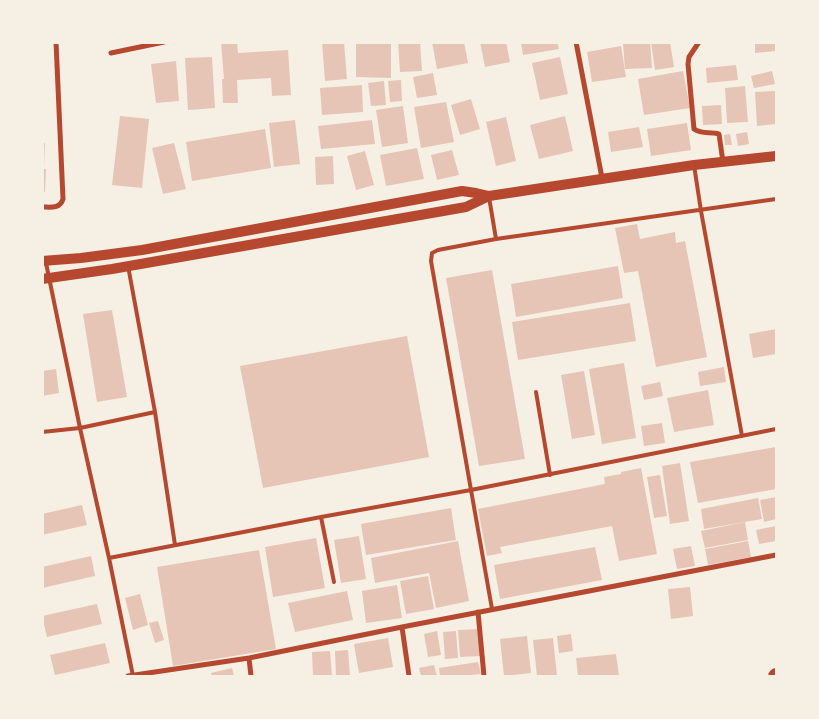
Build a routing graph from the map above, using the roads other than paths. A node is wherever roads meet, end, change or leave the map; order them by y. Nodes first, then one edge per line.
1 (56, 42) edge
2 (164, 42) edge
3 (576, 42) edge
4 (699, 42) edge
5 (111, 54) dead end
6 (776, 156) edge
7 (723, 162) junction
8 (694, 165) junction
9 (602, 178) junction
10 (489, 196) junction
11 (776, 199) edge
12 (42, 207) edge
13 (701, 210) junction
14 (216, 236) junction
15 (496, 239) junction
16 (142, 250) junction
17 (219, 250) junction
18 (109, 254) junction
19 (44, 261) edge
20 (145, 264) junction
21 (128, 266) junction
22 (112, 269) junction
23 (46, 279) edge
24 (536, 392) dead end
25 (155, 412) junction
26 (80, 428) junction
27 (776, 430) edge
28 (42, 432) edge
29 (742, 436) junction
30 (550, 475) junction
31 (471, 490) junction
32 (320, 517) junction
33 (176, 545) junction
34 (776, 556) edge
35 (109, 558) junction
36 (334, 582) dead end
37 (492, 609) junction
38 (478, 612) junction
39 (402, 627) junction
40 (249, 658) junction
41 (130, 676) edge
42 (252, 676) edge
43 (409, 676) edge
44 (484, 676) edge

1 - 12 street
2 - 5 street
3 - 9 street
4 - 7 street
6 - 7 main road
7 - 8 main road
8 - 9 main road
8 - 13 lane
9 - 10 main road
10 - 14 main road
10 - 15 lane
10 - 17 main road
11 - 13 lane
13 - 15 lane
13 - 29 lane
14 - 16 main road
14 - 17 main road
15 - 31 lane
16 - 18 main road
16 - 20 main road
17 - 20 main road
18 - 19 main road
18 - 22 main road
19 - 23 lane
20 - 21 main road
21 - 22 main road
21 - 25 lane
22 - 23 main road
23 - 26 lane
24 - 30 lane
25 - 26 lane
25 - 33 lane
26 - 28 lane
26 - 35 lane
27 - 29 lane
29 - 30 lane
30 - 31 lane
31 - 32 lane
31 - 37 lane
32 - 33 lane
32 - 36 lane
33 - 35 lane
34 - 37 street
35 - 41 lane
37 - 38 street
38 - 39 street
38 - 44 street
39 - 40 street
39 - 43 street
40 - 41 street
40 - 42 street

